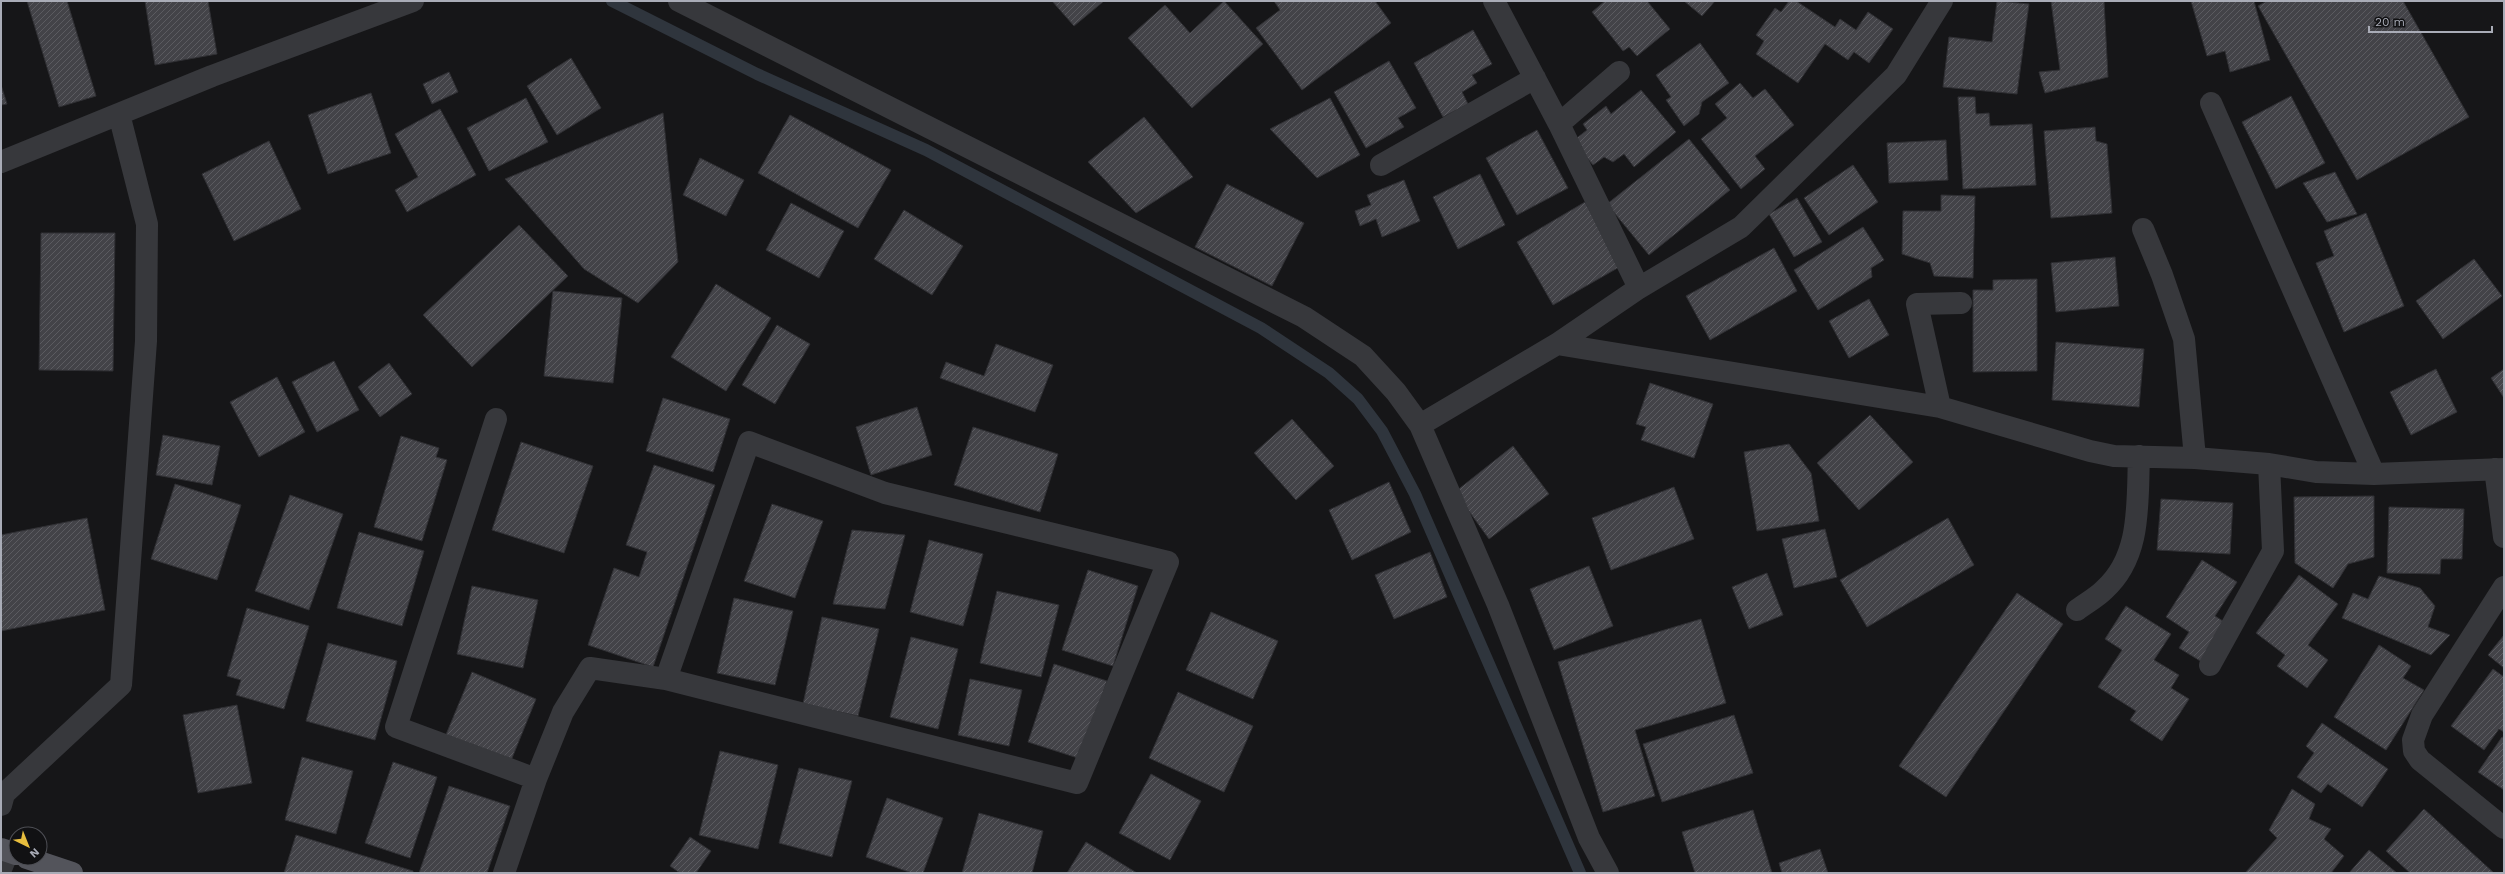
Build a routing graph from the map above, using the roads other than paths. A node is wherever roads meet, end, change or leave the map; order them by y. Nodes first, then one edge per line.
1 (413, 1) edge
2 (680, 1) edge
3 (1494, 1) edge
4 (1942, 1) edge
5 (1619, 72) dead end
6 (1535, 78) junction
7 (2211, 103) dead end
8 (119, 114) junction
9 (1559, 124) junction
10 (1, 162) edge
11 (1381, 165) dead end
12 (2143, 229) dead end
13 (1639, 288) junction
14 (1961, 303) dead end
15 (1558, 344) junction
16 (1940, 407) junction
17 (496, 419) dead end
18 (1420, 425) junction
19 (2139, 456) junction
20 (2194, 458) junction
21 (2269, 464) junction
22 (2500, 469) edge
23 (2374, 474) junction
24 (2504, 536) edge
25 (2504, 587) edge
26 (2077, 610) dead end
27 (2210, 665) dead end
28 (666, 679) junction
29 (536, 780) junction
30 (1, 805) edge
31 (2504, 828) edge
32 (45, 866) edge
33 (72, 873) edge
34 (504, 873) edge
35 (1608, 873) edge

1 - 8 street
2 - 18 street
3 - 6 street
4 - 13 street
5 - 9 street
6 - 9 street
6 - 11 street
7 - 23 street
8 - 10 street
8 - 30 street
9 - 13 street
12 - 20 street
13 - 15 street
14 - 16 street
15 - 16 street
15 - 18 street
16 - 19 street
17 - 29 street
18 - 35 street
19 - 20 street
19 - 26 street
20 - 21 street
21 - 23 street
21 - 27 street
22 - 23 street
22 - 24 street
25 - 31 street
28 - 28 street
28 - 29 street
29 - 34 street
32 - 33 main road

